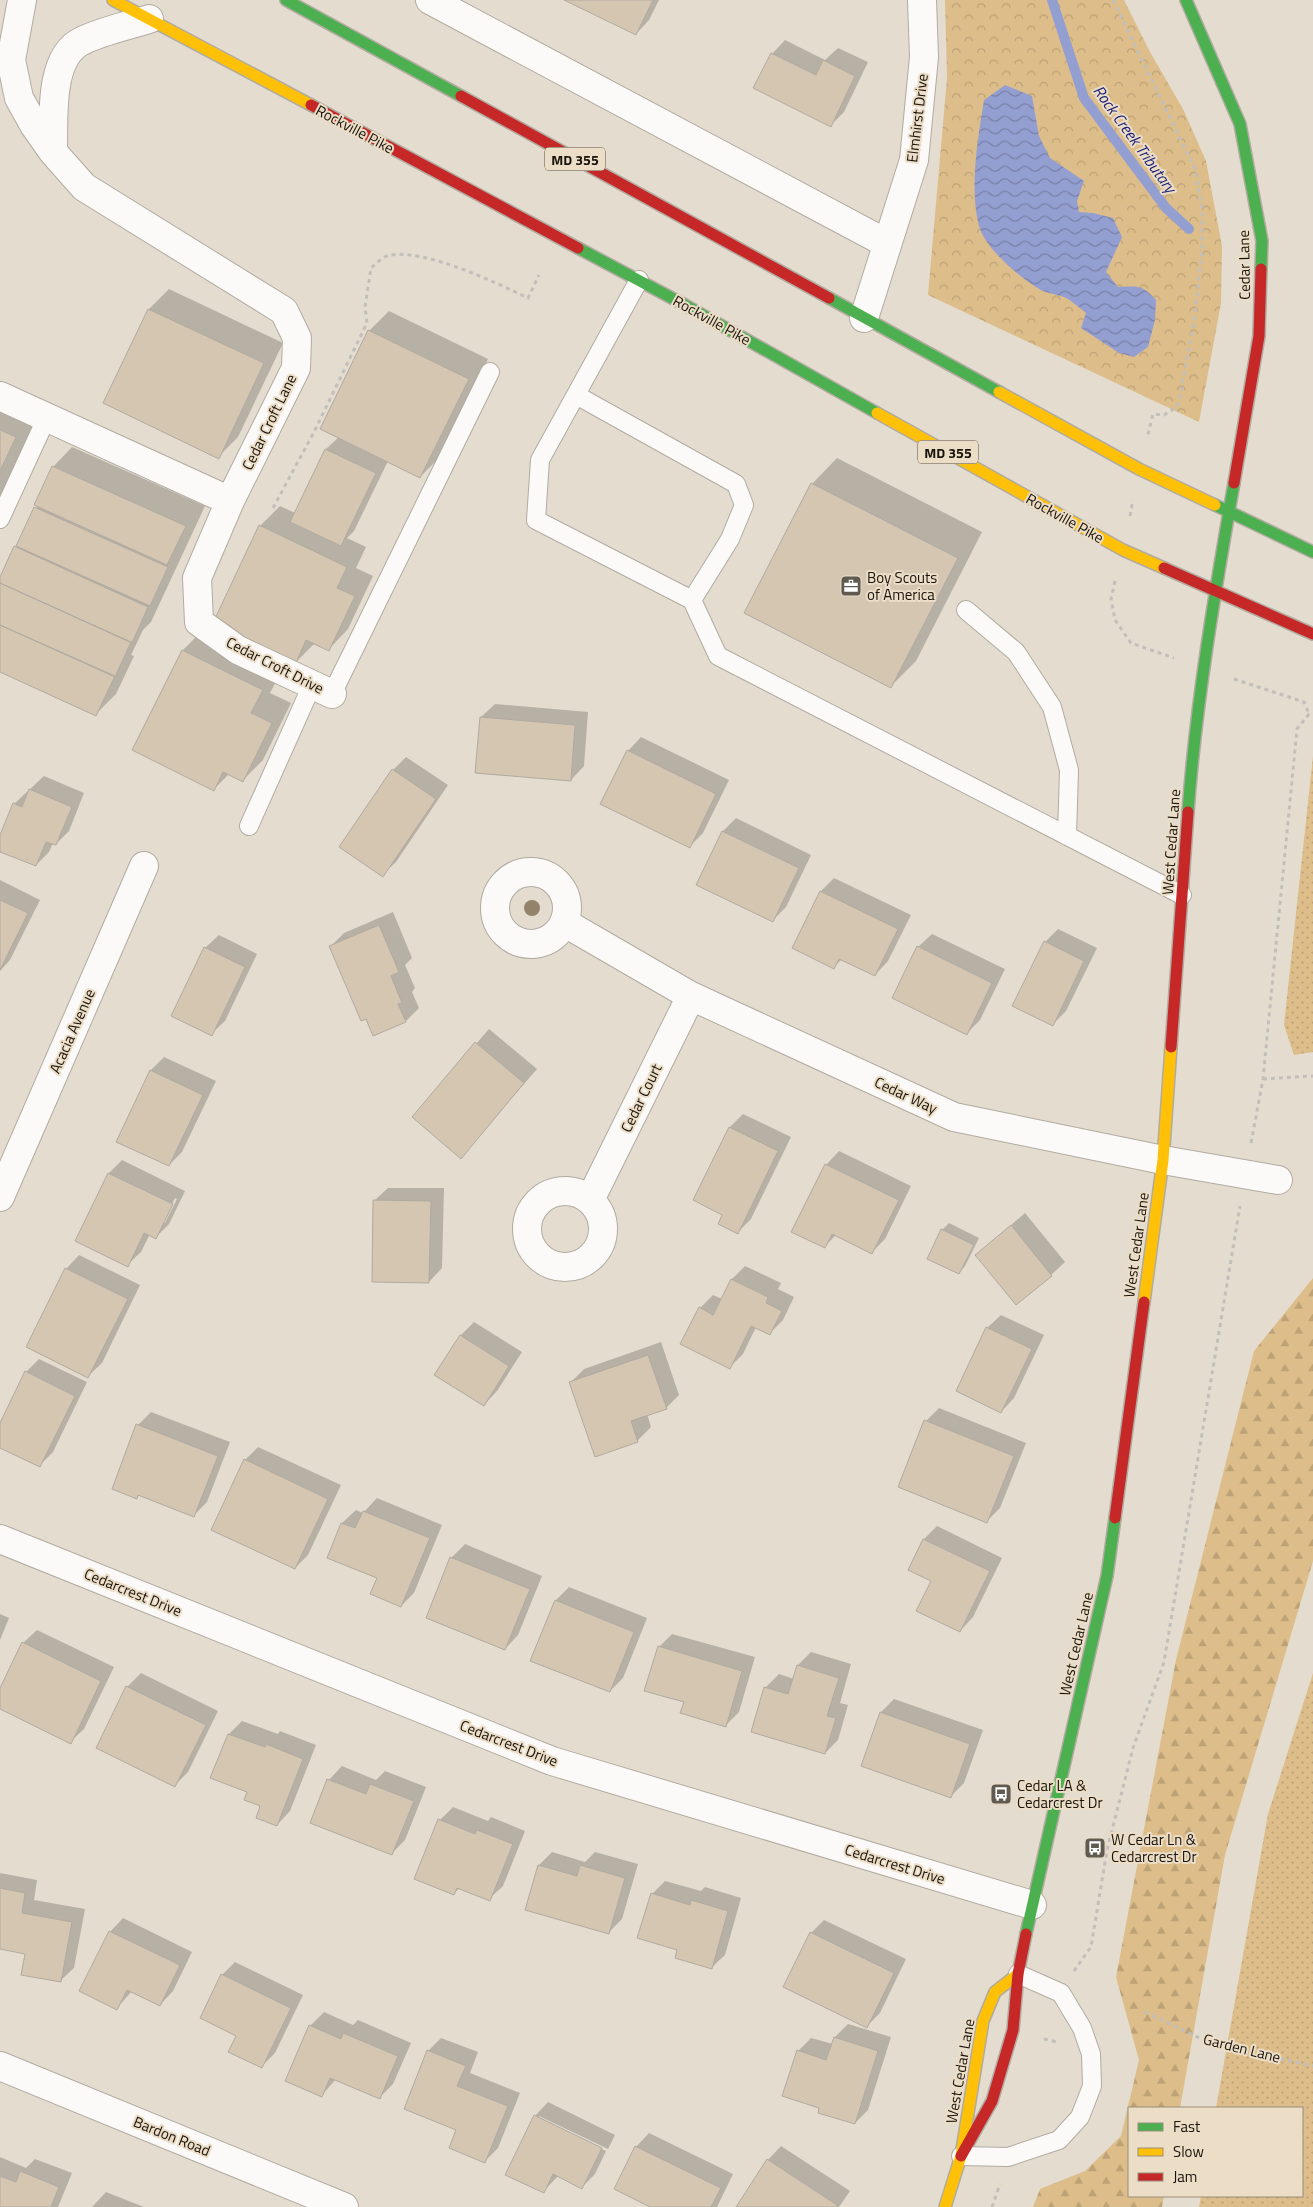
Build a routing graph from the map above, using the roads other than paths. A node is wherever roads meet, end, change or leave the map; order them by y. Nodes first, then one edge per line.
1 (22, 0) edge
2 (113, 0) edge
3 (286, 0) edge
4 (430, 0) edge
5 (922, 0) edge
6 (1186, 0) edge
7 (147, 10) edge
8 (53, 152) junction
9 (886, 243) junction
10 (639, 280) junction
11 (864, 318) junction
12 (490, 372) dead end
13 (576, 395) junction
14 (0, 396) edge
15 (47, 417) junction
16 (230, 501) junction
17 (1228, 511) junction
18 (0, 519) edge
19 (1313, 552) edge
20 (1215, 592) junction
21 (692, 600) junction
22 (966, 610) dead end
23 (1313, 634) edge
24 (322, 689) junction
25 (249, 826) dead end
26 (1067, 836) junction
27 (144, 866) dead end
28 (1182, 895) junction
29 (565, 923) dead end
30 (692, 996) junction
31 (1163, 1160) junction
32 (1278, 1180) dead end
33 (0, 1197) edge
34 (590, 1200) dead end
35 (0, 1539) edge
36 (1032, 1905) junction
37 (1018, 1974) junction
38 (0, 2066) edge
39 (961, 2156) junction
40 (344, 2207) edge
41 (945, 2207) edge

1 - 8 street, Cedar Croft Lane
2 - 7 main road, Rockville Pike / MD 355
3 - 11 main road, MD 355
4 - 9 street
5 - 9 street, Elmhirst Drive
6 - 17 main road, Cedar Lane
7 - 8 street
7 - 10 main road, Rockville Pike / MD 355
8 - 16 street, Cedar Croft Lane
9 - 11 street, Elmhirst Drive
10 - 13 lane
10 - 20 main road, Rockville Pike / MD 355
11 - 17 main road, MD 355
12 - 24 lane
13 - 21 lane
13 - 21 lane
14 - 15 street
15 - 16 street
15 - 18 lane
16 - 24 street, Cedar Croft Drive
17 - 19 main road, MD 355
17 - 20 main road, West Cedar Lane
20 - 23 main road, Rockville Pike / MD 355
20 - 28 main road, West Cedar Lane
21 - 26 lane
22 - 26 lane
24 - 25 lane
26 - 28 lane
27 - 33 street, Acacia Avenue
28 - 31 main road, West Cedar Lane
29 - 30 street, Cedar Way
30 - 31 street, Cedar Way
30 - 34 street, Cedar Court
31 - 32 street, Cedar Way
31 - 36 main road, West Cedar Lane
35 - 36 street, Cedarcrest Drive
36 - 37 main road, West Cedar Lane
37 - 39 main road, West Cedar Lane
37 - 39 main road, West Cedar Lane
37 - 39 lane
38 - 40 street, Bardon Road
39 - 41 main road, West Cedar Lane

